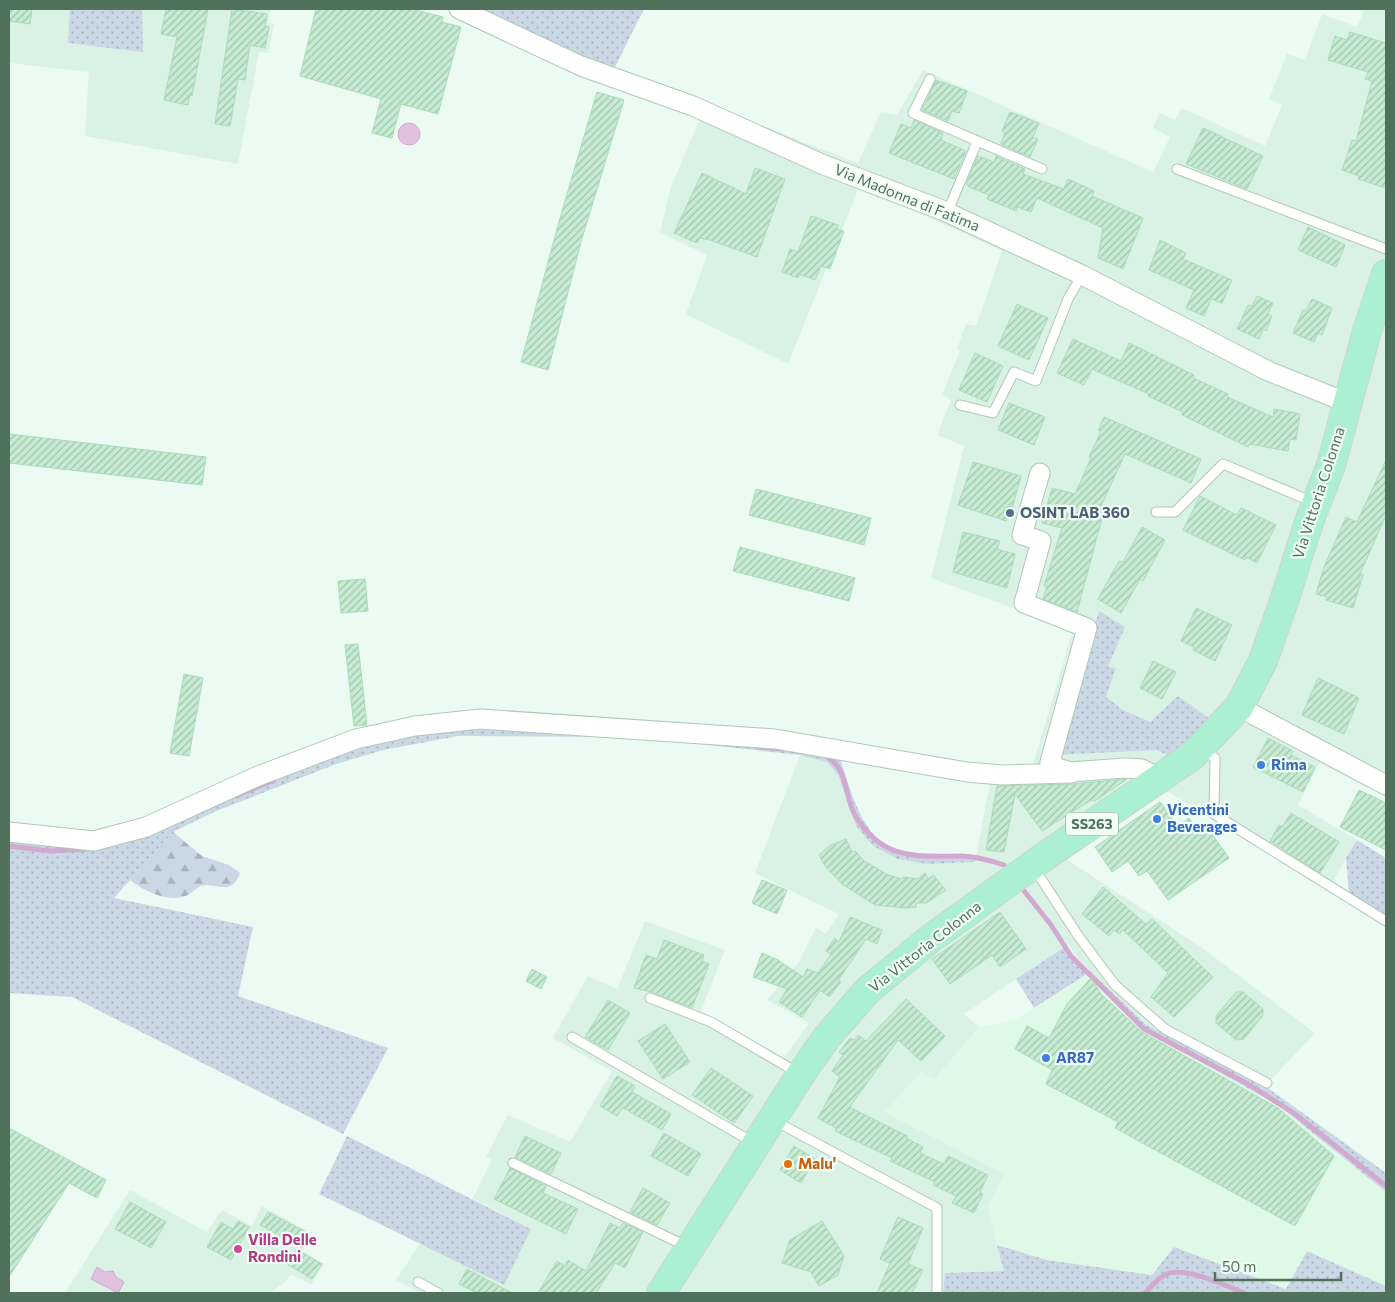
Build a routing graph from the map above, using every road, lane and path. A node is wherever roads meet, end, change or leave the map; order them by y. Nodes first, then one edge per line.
1 (459, 9) edge
2 (930, 79) dead end
3 (977, 142) junction
4 (1042, 169) dead end
5 (1177, 169) dead end
6 (947, 213) junction
7 (1386, 249) edge
8 (1386, 274) edge
9 (1082, 275) junction
10 (1348, 403) junction
11 (960, 405) dead end
12 (1040, 473) dead end
13 (1317, 504) junction
14 (1156, 512) dead end
15 (1239, 707) junction
16 (1201, 748) junction
17 (1071, 772) junction
18 (1160, 779) junction
19 (1386, 785) edge
20 (9, 832) edge
21 (1032, 865) junction
22 (1386, 921) edge
23 (650, 998) dead end
24 (572, 1036) dead end
25 (801, 1074) junction
26 (1267, 1083) dead end
27 (773, 1119) junction
28 (757, 1145) junction
29 (513, 1163) dead end
30 (691, 1248) junction
31 (418, 1282) dead end
32 (438, 1293) edge
33 (661, 1293) edge
34 (937, 1293) edge

1 - 6 street, Via Madonna di Fatima
2 - 3 lane
3 - 4 lane
3 - 6 lane
5 - 7 lane
6 - 9 street, Via Madonna di Fatima
8 - 10 main road, Via Vittoria Colonna / SS263
9 - 10 street, Via Madonna di Fatima
9 - 11 lane
10 - 13 main road, Via Vittoria Colonna / SS263
12 - 17 street
13 - 14 lane
13 - 15 main road, Via Vittoria Colonna / SS263
15 - 16 main road, Via Vittoria Colonna / SS263
15 - 19 street
16 - 18 main road, Via Vittoria Colonna / SS263
16 - 22 lane
17 - 18 street
17 - 20 street
18 - 21 main road, Via Vittoria Colonna / SS263
21 - 25 main road, Via Vittoria Colonna / SS263
21 - 26 lane
23 - 25 lane
24 - 28 lane
25 - 27 main road, Via Vittoria Colonna / SS263
27 - 28 main road, Via Vittoria Colonna / SS263
27 - 34 lane
28 - 30 main road, Via Vittoria Colonna / SS263
29 - 30 lane
30 - 33 main road, Via Vittoria Colonna / SS263
31 - 32 lane

